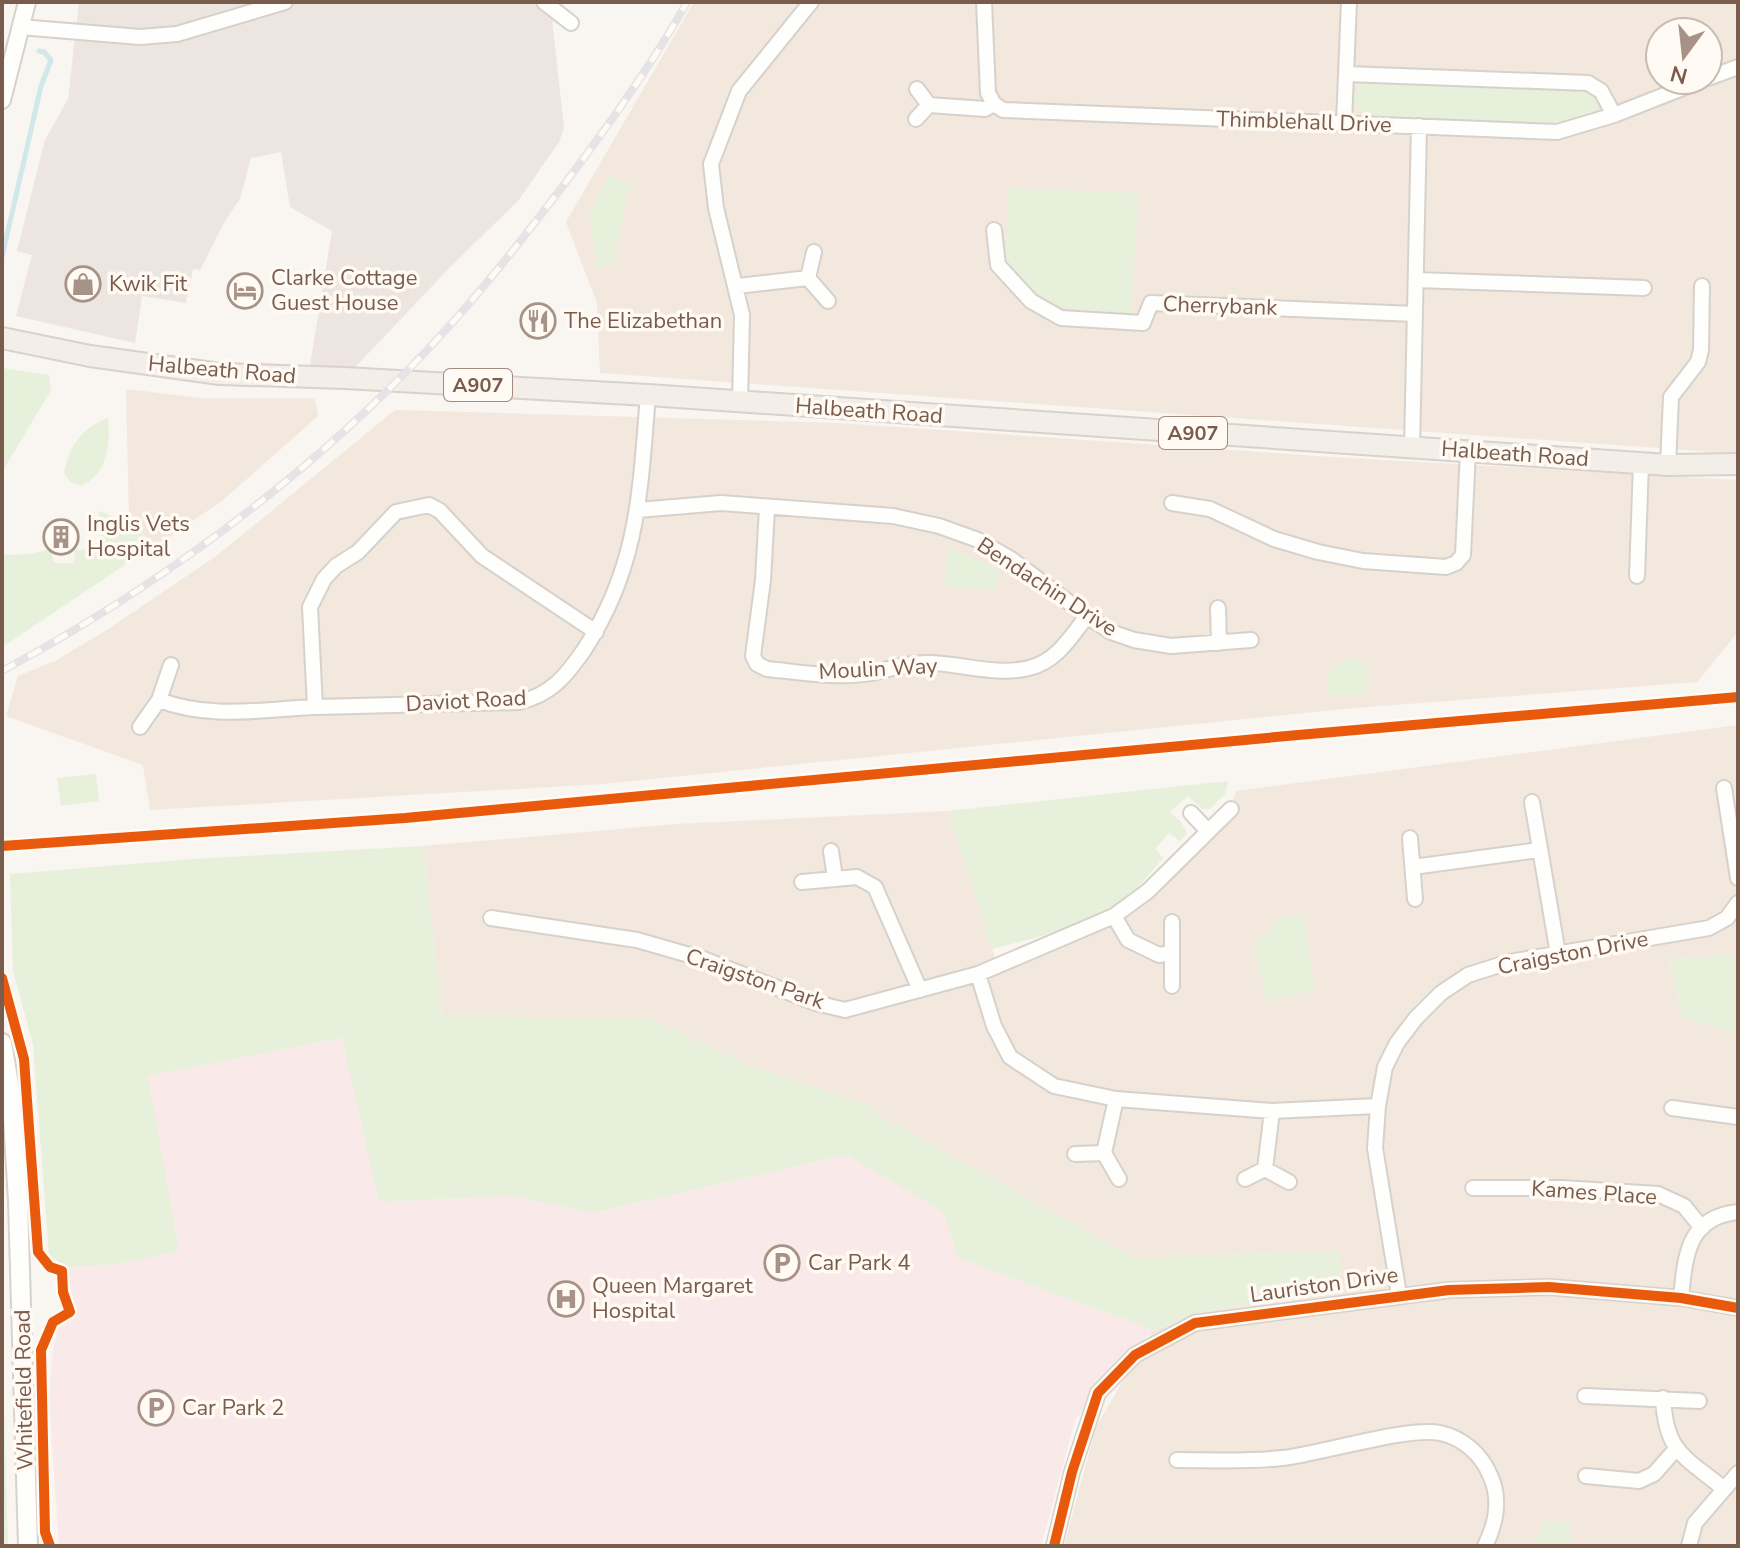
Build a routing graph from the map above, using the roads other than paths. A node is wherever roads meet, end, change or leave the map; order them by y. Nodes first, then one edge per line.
1 (27, 2) edge
2 (285, 2) edge
3 (544, 2) edge
4 (811, 2) edge
5 (984, 2) edge
6 (1349, 2) edge
7 (571, 23) dead end
8 (20, 27) junction
9 (1347, 74) junction
10 (917, 89) dead end
11 (1663, 96) edge
12 (2, 100) edge
13 (994, 104) junction
14 (929, 105) junction
15 (1614, 115) junction
16 (916, 119) dead end
17 (1344, 123) junction
18 (1419, 126) junction
19 (994, 230) dead end
20 (814, 252) dead end
21 (808, 278) junction
22 (1416, 280) junction
23 (737, 286) junction
24 (1702, 286) dead end
25 (1644, 288) dead end
26 (828, 301) dead end
27 (1415, 314) junction
28 (2, 338) edge
29 (648, 395) junction
30 (740, 402) junction
31 (1412, 448) junction
32 (1468, 451) junction
33 (1641, 463) junction
34 (1738, 464) edge
35 (1668, 465) junction
36 (1172, 503) dead end
37 (767, 508) junction
38 (638, 510) junction
39 (1637, 576) dead end
40 (1218, 608) dead end
41 (1087, 616) junction
42 (596, 632) junction
43 (1251, 640) dead end
44 (1219, 643) junction
45 (171, 665) dead end
46 (159, 700) junction
47 (315, 707) junction
48 (140, 727) dead end
49 (1724, 788) dead end
50 (1532, 802) dead end
51 (1231, 809) dead end
52 (1191, 813) dead end
53 (1208, 831) junction
54 (1410, 838) dead end
55 (1539, 850) junction
56 (831, 851) dead end
57 (1413, 867) junction
58 (835, 878) junction
59 (1738, 878) edge
60 (802, 882) dead end
61 (1415, 899) dead end
62 (1738, 903) edge
63 (1114, 916) junction
64 (491, 918) dead end
65 (1172, 922) dead end
66 (1172, 953) junction
67 (1558, 954) junction
68 (978, 974) junction
69 (1172, 986) dead end
70 (920, 990) junction
71 (2, 1043) edge
72 (1116, 1099) junction
73 (1378, 1106) junction
74 (1672, 1108) dead end
75 (1272, 1111) junction
76 (1738, 1117) edge
77 (1104, 1153) junction
78 (1075, 1154) dead end
79 (1265, 1169) junction
80 (1119, 1179) dead end
81 (1245, 1179) dead end
82 (1289, 1182) dead end
83 (1473, 1188) dead end
84 (10, 1201) edge
85 (1738, 1212) edge
86 (1702, 1228) junction
87 (1399, 1295) junction
88 (1681, 1298) junction
89 (1738, 1308) edge
90 (1585, 1396) dead end
91 (1663, 1398) junction
92 (1699, 1401) dead end
93 (1676, 1449) junction
94 (1177, 1460) dead end
95 (1738, 1473) edge
96 (1586, 1476) dead end
97 (1723, 1488) junction
98 (28, 1546) edge
99 (1054, 1546) edge
100 (1485, 1546) edge
101 (1689, 1546) edge

1 - 8 street
2 - 8 street
3 - 7 street
4 - 23 street
5 - 13 street
6 - 9 street
8 - 12 street
9 - 15 street
9 - 17 street
10 - 14 street
11 - 15 street, Thimblehall Drive
13 - 14 street, Thimblehall Drive
13 - 17 street, Thimblehall Drive
14 - 16 street
15 - 18 street, Thimblehall Drive
17 - 18 street, Thimblehall Drive
18 - 22 street
19 - 27 street, Cherrybank
20 - 21 street
21 - 23 street
21 - 26 street
22 - 25 street
22 - 27 street
23 - 30 street
24 - 35 street
27 - 31 street
28 - 29 main road, Halbeath Road / A907
29 - 30 main road, Halbeath Road / A907
29 - 38 street, Daviot Road
30 - 31 main road, Halbeath Road / A907
31 - 32 main road, Halbeath Road / A907
32 - 33 main road, Halbeath Road / A907
32 - 36 street
33 - 35 main road, Halbeath Road / A907
33 - 39 street
34 - 35 main road, Halbeath Road / A907
37 - 38 street, Bendachin Drive
37 - 41 street, Bendachin Drive
37 - 41 street, Moulin Way
38 - 42 street, Daviot Road
40 - 44 street
41 - 44 street, Bendachin Drive
42 - 47 street, Daviot Road
42 - 47 street
43 - 44 street, Bendachin Drive
45 - 46 street
46 - 47 street, Daviot Road
46 - 48 street
49 - 59 street
50 - 55 street
51 - 53 street, Craigston Park
52 - 53 street
53 - 63 street, Craigston Park
54 - 57 street
55 - 57 street
55 - 67 street
56 - 58 street
57 - 61 street
58 - 60 street
58 - 70 street
62 - 67 street, Craigston Drive
63 - 66 street
63 - 68 street, Craigston Park
64 - 70 street, Craigston Park
65 - 66 street
66 - 69 street
67 - 73 street, Craigston Drive
68 - 70 street, Craigston Park
68 - 72 street
71 - 84 main road, Whitefield Road
72 - 75 street
72 - 77 street
73 - 75 street
73 - 87 street, Craigston Drive
74 - 76 street
75 - 79 street
77 - 78 street
77 - 80 street
79 - 81 street
79 - 82 street
83 - 86 street, Kames Place
84 - 98 main road, Whitefield Road
85 - 86 street
86 - 88 street
87 - 88 street, Lauriston Drive
87 - 99 street, Lauriston Drive
88 - 89 street, Lauriston Drive
90 - 91 street
91 - 92 street
91 - 93 street
93 - 96 street
93 - 97 street
94 - 100 street
95 - 97 street
97 - 101 street

